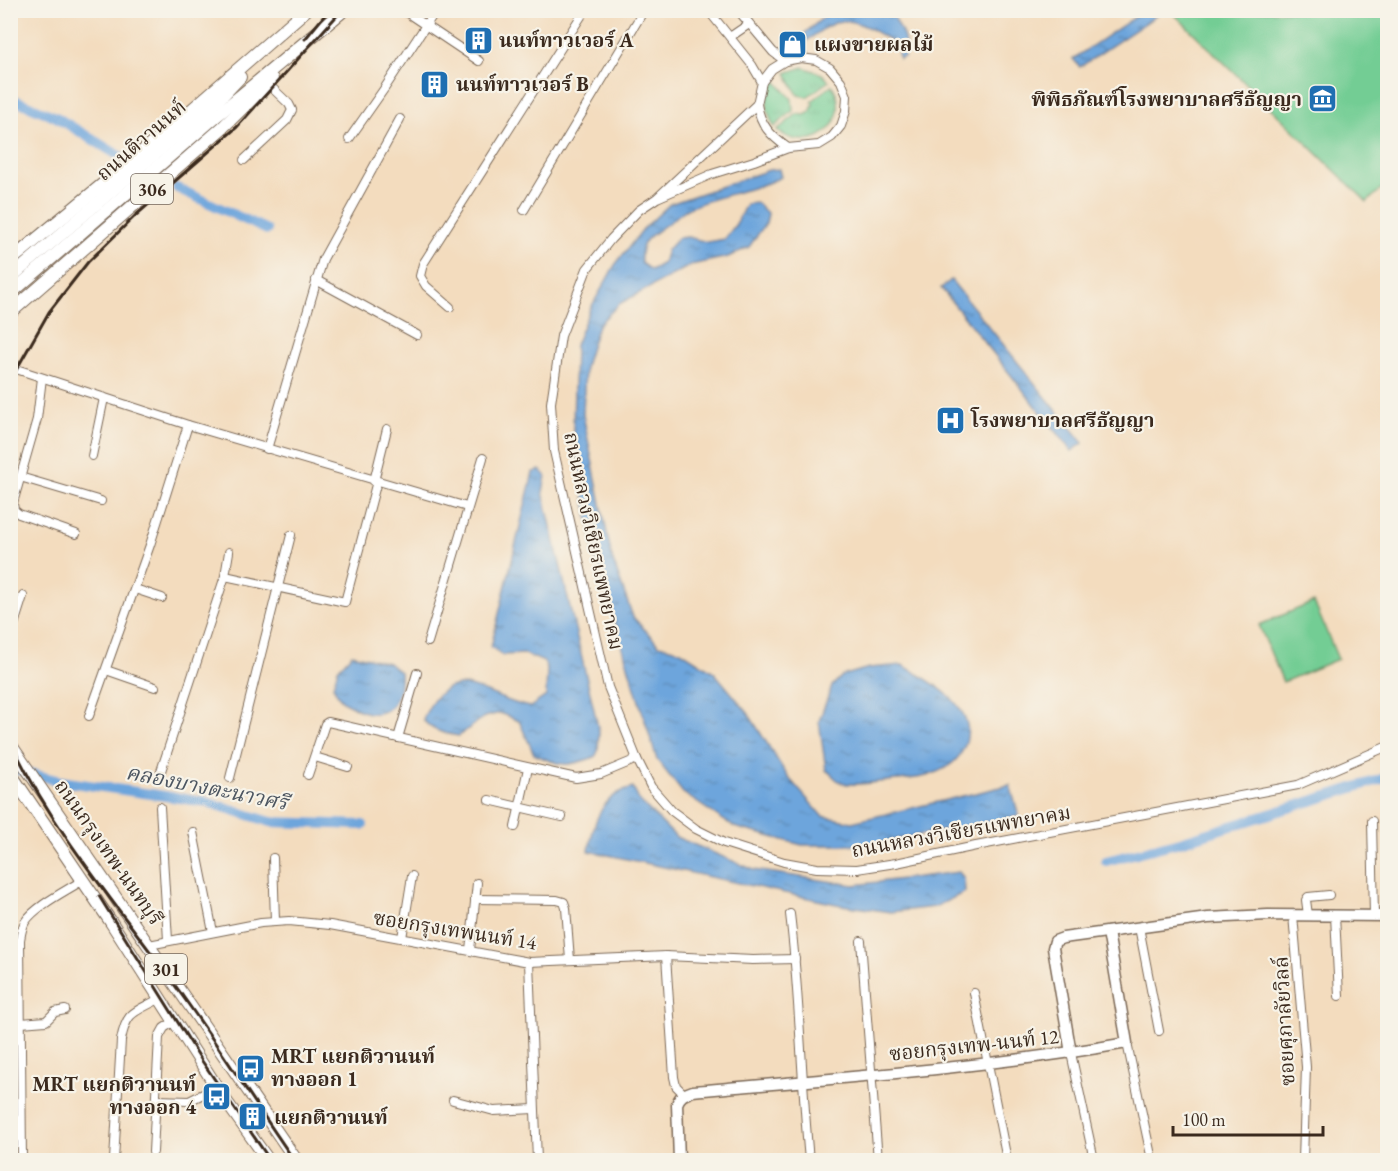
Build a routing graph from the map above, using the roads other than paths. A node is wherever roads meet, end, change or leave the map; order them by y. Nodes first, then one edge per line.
1 (344, 10) edge
2 (403, 10) edge
3 (436, 10) edge
4 (585, 10) edge
5 (644, 10) edge
6 (708, 10) edge
7 (738, 10) edge
8 (302, 12) edge
9 (749, 24) junction
10 (290, 25) junction
11 (426, 27) junction
12 (730, 37) junction
13 (287, 59) junction
14 (480, 61) dead end
15 (785, 61) junction
16 (762, 82) junction
17 (268, 84) junction
18 (757, 104) junction
19 (400, 118) dead end
20 (349, 139) dead end
21 (788, 148) junction
22 (244, 160) dead end
23 (657, 198) junction
24 (524, 210) dead end
25 (52, 250) junction
26 (10, 261) edge
27 (10, 278) edge
28 (316, 280) junction
29 (10, 294) edge
30 (450, 307) dead end
31 (10, 313) edge
32 (417, 335) dead end
33 (10, 367) edge
34 (42, 378) junction
35 (104, 398) junction
36 (188, 426) junction
37 (387, 429) dead end
38 (267, 449) junction
39 (92, 456) dead end
40 (483, 458) dead end
41 (20, 477) junction
42 (375, 481) junction
43 (101, 501) dead end
44 (467, 507) junction
45 (76, 534) dead end
46 (291, 535) dead end
47 (229, 552) dead end
48 (225, 576) junction
49 (279, 588) junction
50 (135, 589) junction
51 (23, 596) dead end
52 (162, 598) dead end
53 (10, 636) edge
54 (428, 642) dead end
55 (106, 670) junction
56 (417, 673) dead end
57 (155, 687) dead end
58 (89, 717) dead end
59 (398, 738) junction
60 (10, 744) edge
61 (1388, 746) edge
62 (315, 757) junction
63 (637, 759) junction
64 (348, 767) dead end
65 (528, 768) junction
66 (160, 774) dead end
67 (308, 775) dead end
68 (12, 776) edge
69 (230, 778) dead end
70 (489, 800) dead end
71 (160, 807) dead end
72 (519, 807) junction
73 (562, 817) dead end
74 (1372, 821) dead end
75 (515, 827) dead end
76 (194, 832) dead end
77 (273, 858) dead end
78 (411, 876) dead end
79 (84, 880) junction
80 (477, 883) dead end
81 (1329, 895) dead end
82 (475, 899) junction
83 (790, 914) dead end
84 (1293, 915) junction
85 (1308, 915) junction
86 (1335, 915) junction
87 (1374, 916) junction
88 (1388, 916) edge
89 (275, 921) junction
90 (1139, 927) junction
91 (213, 932) junction
92 (1108, 932) junction
93 (402, 938) junction
94 (168, 940) junction
95 (861, 941) dead end
96 (149, 945) junction
97 (20, 950) junction
98 (470, 950) junction
99 (10, 951) edge
100 (666, 956) junction
101 (795, 959) junction
102 (570, 960) junction
103 (529, 962) junction
104 (974, 993) dead end
105 (1339, 996) dead end
106 (159, 999) junction
107 (65, 1010) dead end
108 (175, 1021) junction
109 (21, 1023) junction
110 (1159, 1031) dead end
111 (1127, 1043) junction
112 (1071, 1053) junction
113 (10, 1056) edge
114 (20, 1056) junction
115 (987, 1062) junction
116 (871, 1074) junction
117 (802, 1081) junction
118 (217, 1087) junction
119 (684, 1094) junction
120 (157, 1100) junction
121 (453, 1100) dead end
122 (534, 1109) junction
123 (153, 1152) dead end
124 (22, 1161) edge
125 (114, 1161) edge
126 (268, 1161) edge
127 (296, 1161) edge
128 (537, 1161) edge
129 (679, 1161) edge
130 (809, 1161) edge
131 (878, 1161) edge
132 (1007, 1161) edge
133 (1094, 1161) edge
134 (1152, 1161) edge
135 (1303, 1161) edge

1 - 13 main road, ถนนติวานนท์ / 306
2 - 11 street
3 - 11 street
4 - 30 street
5 - 24 street
6 - 12 street
7 - 9 street
8 - 10 main road, ถนนติวานนท์ / 306
9 - 12 street
9 - 15 street
10 - 25 main road, ถนนติวานนท์ / 306
10 - 26 main road, ถนนติวานนท์ / 306
11 - 14 street
11 - 20 street
12 - 16 street
13 - 17 main road, ถนนติวานนท์ / 306
13 - 25 main road, ถนนติวานนท์ / 306
15 - 16 street
15 - 21 street, ถนนหลวงวิเชียรแพทยาคม
16 - 18 street
17 - 22 street
17 - 31 main road, ถนนติวานนท์ / 306
18 - 21 street
18 - 23 street, ถนนหลวงวิเชียรแพทยาคม
19 - 28 street
21 - 23 street, ถนนหลวงวิเชียรแพทยาคม
23 - 63 street, ถนนหลวงวิเชียรแพทยาคม
25 - 27 main road, ถนนติวานนท์
25 - 29 main road, ถนนติวานนท์
28 - 32 street
28 - 38 street
33 - 34 street
34 - 35 street
34 - 41 street
35 - 36 street
35 - 39 street
36 - 38 street
36 - 50 street
37 - 42 street
38 - 42 street
40 - 44 street
41 - 43 street
41 - 45 street
42 - 44 street
42 - 49 street
44 - 54 street
46 - 49 street
47 - 48 street
48 - 49 street
48 - 66 street
49 - 69 street
50 - 52 street
50 - 55 street
51 - 53 street
55 - 57 street
55 - 58 street
56 - 59 street
59 - 62 street
59 - 65 street
60 - 96 main road, ถนนกรุงเทพ-นนทบุรี / 301
61 - 63 street, ถนนหลวงวิเชียรแพทยาคม
62 - 64 street
62 - 67 street
63 - 65 street
65 - 72 street
68 - 79 main road, ถนนกรุงเทพ-นนทบุรี / 301
70 - 72 street
71 - 94 street
72 - 73 street
72 - 75 street
74 - 87 street
76 - 91 street
77 - 89 street
78 - 93 street
79 - 97 street
79 - 106 main road, ถนนกรุงเทพ-นนทบุรี / 301
80 - 82 street
81 - 85 street
82 - 98 street
82 - 102 street
83 - 101 street
84 - 85 street, ซอยกรุงเทพ-นนท์ 12
84 - 90 street, ซอยกรุงเทพ-นนท์ 12
84 - 135 street, ซอยศุภาลัยวิลล์
85 - 86 street, ซอยกรุงเทพ-นนท์ 12
86 - 87 street, ซอยกรุงเทพ-นนท์ 12
86 - 105 street
87 - 88 street, ซอยกรุงเทพ-นนท์ 12
89 - 91 street, ซอยกรุงเทพนนท์ 14
89 - 93 street, ซอยกรุงเทพนนท์ 14
90 - 92 street, ซอยกรุงเทพ-นนท์ 12
90 - 110 street
91 - 94 street, ซอยกรุงเทพนนท์ 14
92 - 111 street
92 - 112 street, ซอยกรุงเทพ-นนท์ 12
93 - 98 street, ซอยกรุงเทพนนท์ 14
94 - 96 street, ซอยกรุงเทพนนท์ 14
95 - 116 street
96 - 127 main road, ถนนกรุงเทพ-นนทบุรี / 301
97 - 99 street
97 - 109 street
98 - 103 street, ซอยกรุงเทพนนท์ 14
100 - 101 street, ซอยกรุงเทพนนท์ 14
100 - 102 street, ซอยกรุงเทพนนท์ 14
100 - 119 street
101 - 117 street
102 - 103 street, ซอยกรุงเทพนนท์ 14
103 - 122 street
104 - 115 street
106 - 108 main road, ถนนกรุงเทพ-นนทบุรี / 301
106 - 125 street
107 - 109 street
108 - 118 main road, ถนนกรุงเทพ-นนทบุรี / 301
108 - 120 street
109 - 114 street
111 - 112 street
111 - 134 street
112 - 115 street, ซอยกรุงเทพ-นนท์ 12
112 - 133 street
113 - 114 street
114 - 124 street
115 - 116 street, ซอยกรุงเทพ-นนท์ 12
115 - 132 street
116 - 117 street, ซอยกรุงเทพ-นนท์ 12
116 - 131 street
117 - 119 street, ซอยกรุงเทพ-นนท์ 12
117 - 130 street
118 - 120 street
118 - 126 main road, ถนนกรุงเทพ-นนทบุรี / 301
119 - 129 street
120 - 123 street
121 - 122 street
122 - 128 street

